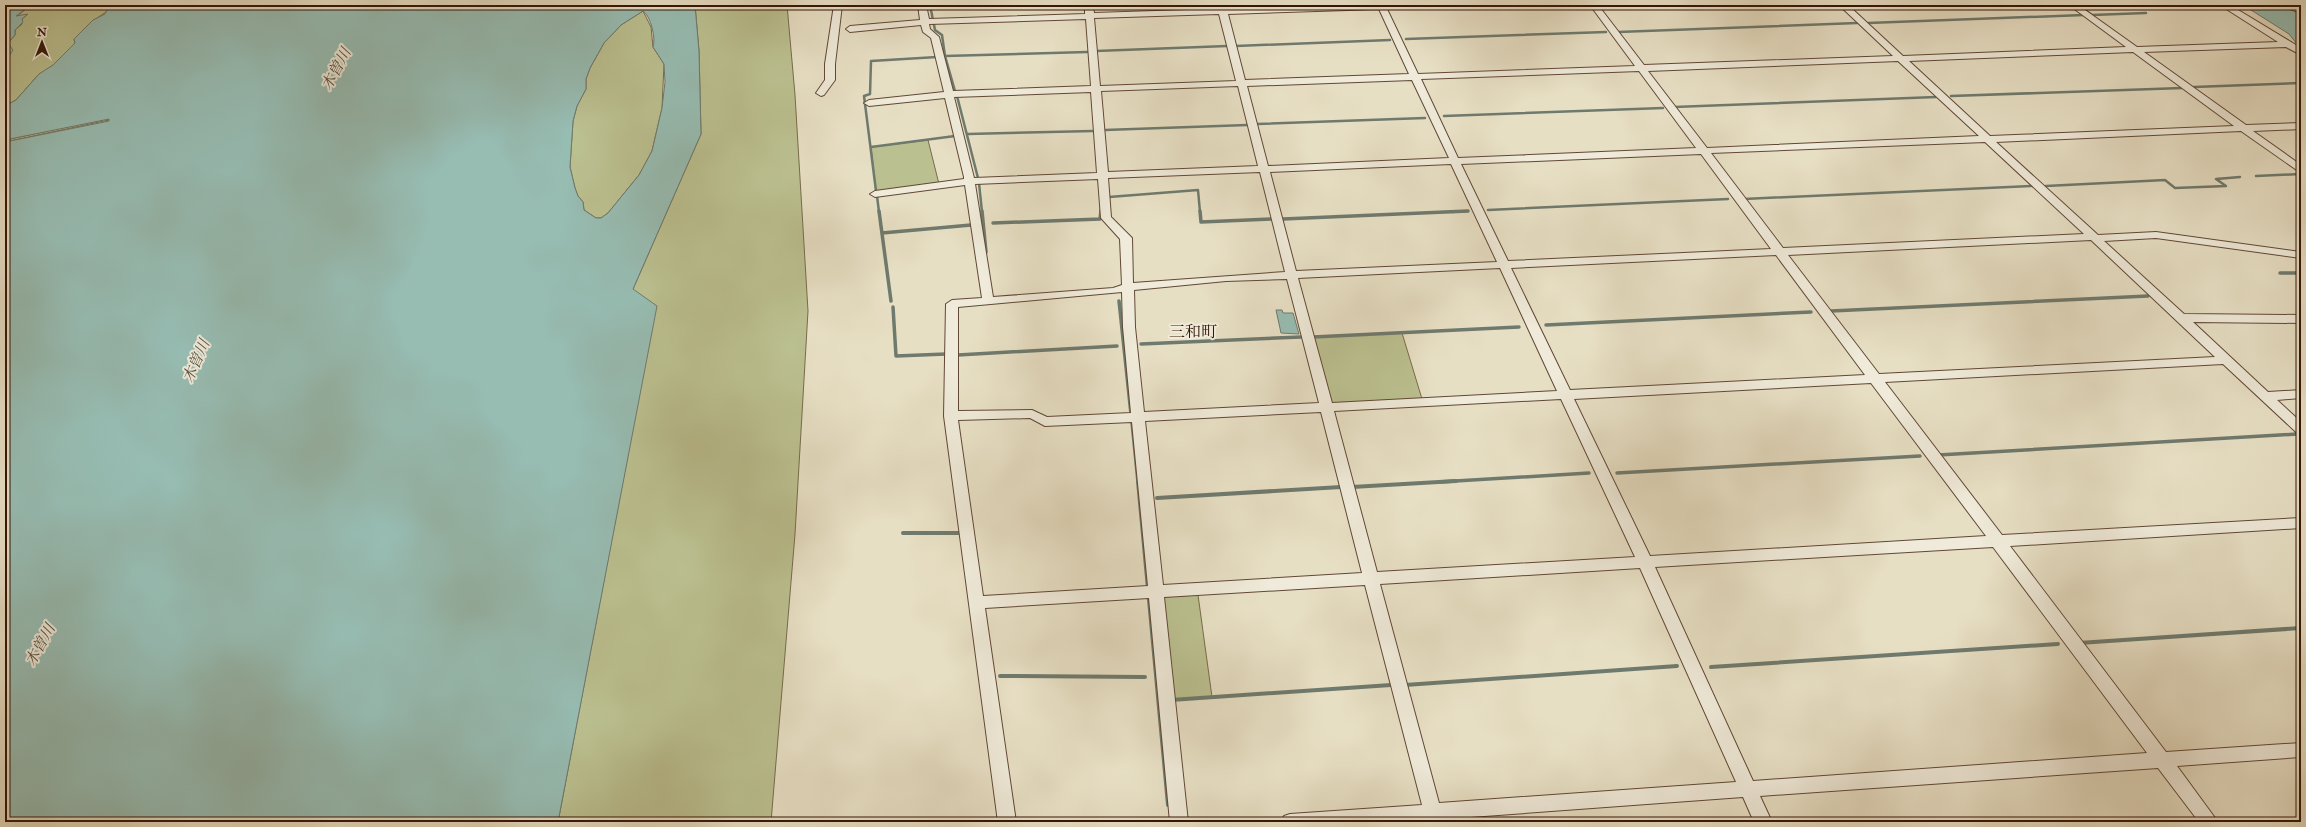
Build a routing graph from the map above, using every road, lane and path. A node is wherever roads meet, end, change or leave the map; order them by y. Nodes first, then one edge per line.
1 (838, 5) edge
2 (922, 5) edge
3 (1089, 5) edge
4 (1422, 5) edge
5 (1594, 5) edge
6 (1843, 5) edge
7 (2073, 5) edge
8 (2224, 5) edge
9 (2288, 5) edge
10 (1382, 6) edge
11 (1222, 8) edge
12 (2301, 10) edge
13 (1090, 16) junction
14 (929, 22) junction
15 (850, 29) dead end
16 (2288, 44) junction
17 (2135, 49) junction
18 (2301, 52) edge
19 (1901, 58) junction
20 (1639, 68) junction
21 (1415, 76) junction
22 (1242, 83) junction
23 (1096, 89) junction
24 (821, 93) dead end
25 (948, 95) junction
26 (869, 103) dead end
27 (2301, 126) edge
28 (2244, 128) junction
29 (1988, 139) junction
30 (1704, 150) junction
31 (1455, 161) junction
32 (1263, 169) junction
33 (2301, 170) edge
34 (1102, 176) junction
35 (969, 181) junction
36 (875, 194) dead end
37 (2094, 238) junction
38 (1780, 252) junction
39 (2299, 257) edge
40 (1503, 265) junction
41 (1291, 274) junction
42 (1126, 287) junction
43 (988, 301) junction
44 (2181, 318) junction
45 (2301, 319) edge
46 (2227, 360) junction
47 (1872, 379) junction
48 (2301, 394) edge
49 (1566, 395) junction
50 (2265, 396) junction
51 (1326, 408) junction
52 (951, 416) junction
53 (1138, 418) junction
54 (2301, 429) edge
55 (2301, 523) edge
56 (1994, 542) junction
57 (1645, 562) junction
58 (1371, 578) junction
59 (1150, 591) junction
60 (978, 602) junction
61 (2301, 750) edge
62 (2158, 760) junction
63 (1748, 789) junction
64 (1433, 816) edge
65 (1007, 822) edge
66 (1179, 822) edge
67 (1290, 822) edge
68 (1764, 822) edge
69 (2209, 822) edge

1 - 24 street
2 - 14 street
3 - 13 street
4 - 10 street
5 - 20 street
6 - 19 street
7 - 17 street
8 - 16 street
9 - 12 street
10 - 11 street
10 - 21 street
11 - 13 street
11 - 22 street
13 - 14 street
13 - 23 street
14 - 15 street
14 - 25 street
16 - 17 street
16 - 18 street
17 - 19 street
17 - 28 street
19 - 20 street
19 - 29 street
20 - 21 street
20 - 30 street
21 - 22 street
21 - 31 street
22 - 23 street
22 - 32 street
23 - 25 street
23 - 34 street
25 - 26 street
25 - 35 street
27 - 28 street
28 - 29 street
28 - 33 street
29 - 30 street
29 - 37 street
30 - 31 street
30 - 38 street
31 - 32 street
31 - 40 street
32 - 34 street
32 - 41 street
34 - 35 street
34 - 42 street
35 - 36 street
35 - 43 street
37 - 38 street
37 - 39 street
37 - 44 street
38 - 40 street
38 - 47 street
40 - 41 street
40 - 49 street
41 - 42 street
41 - 51 street
42 - 43 street
42 - 53 street
43 - 52 street
44 - 45 street
44 - 46 street
46 - 47 street
46 - 50 street
47 - 49 street
47 - 56 street
48 - 50 street
49 - 51 street
49 - 57 street
50 - 54 street
51 - 53 street
51 - 58 street
52 - 53 street
52 - 60 street
53 - 59 street
55 - 56 street
56 - 57 street
56 - 62 street
57 - 58 street
57 - 63 street
58 - 59 street
58 - 64 street
59 - 60 street
59 - 66 street
60 - 65 street
61 - 62 street
62 - 63 street
62 - 69 street
63 - 64 street
63 - 68 street
64 - 67 street

